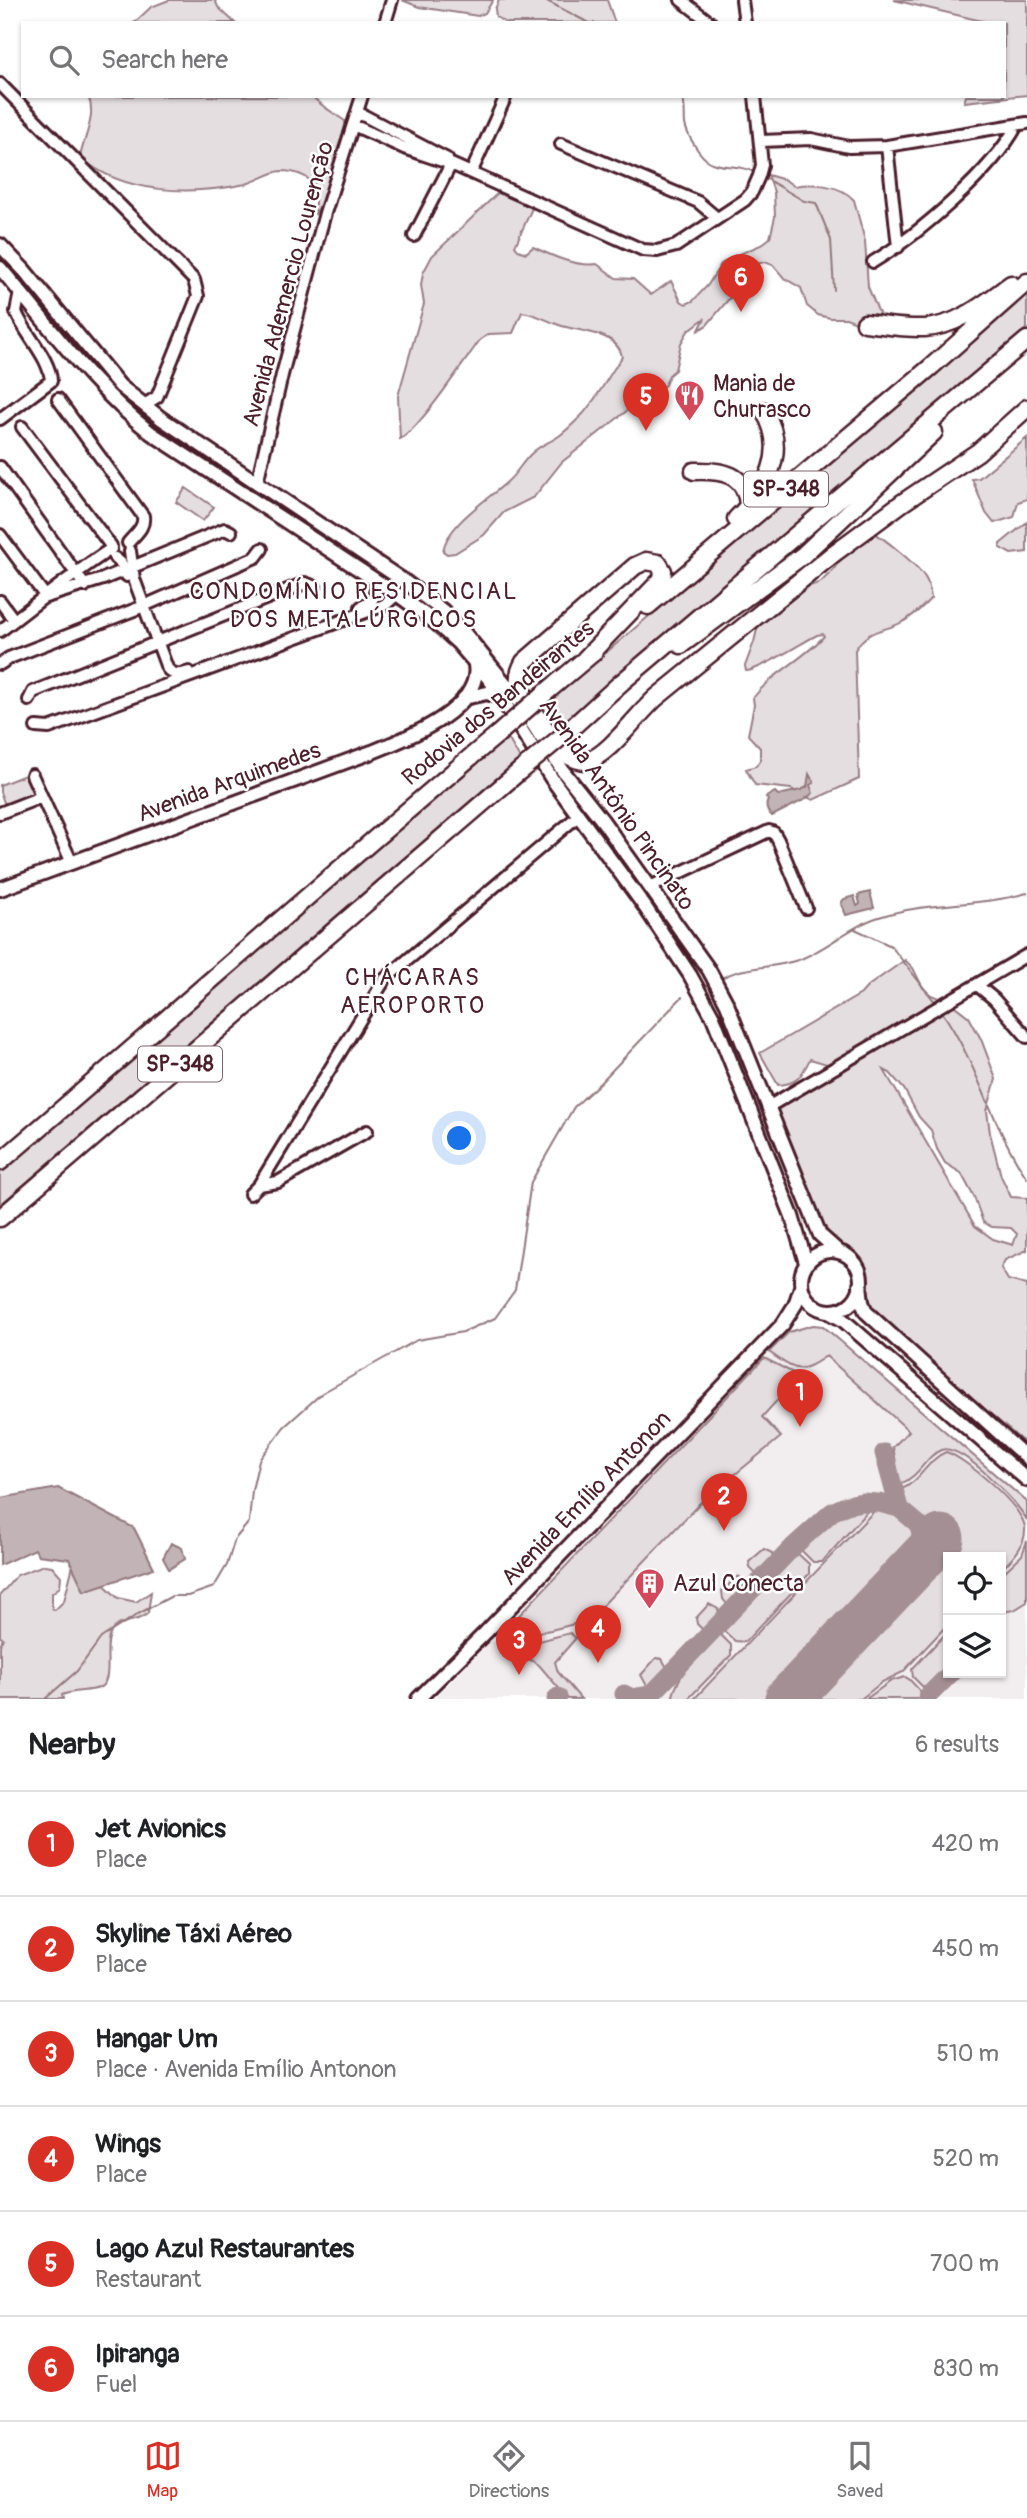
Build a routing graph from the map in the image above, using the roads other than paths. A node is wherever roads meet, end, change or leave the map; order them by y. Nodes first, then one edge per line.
1 (392, 0) edge
2 (681, 0) edge
3 (742, 0) edge
4 (386, 21) edge
5 (708, 21) edge
6 (745, 21) edge
7 (0, 84) edge
8 (361, 98) edge
9 (505, 98) edge
10 (755, 98) edge
11 (357, 112) junction
12 (1022, 124) edge
13 (353, 125) junction
14 (761, 141) junction
15 (561, 144) dead end
16 (887, 146) junction
17 (451, 164) junction
18 (471, 173) junction
19 (717, 218) junction
20 (414, 236) dead end
21 (0, 245) edge
22 (898, 247) junction
23 (873, 262) dead end
24 (0, 268) edge
25 (1027, 272) edge
26 (1027, 282) edge
27 (20, 292) junction
28 (865, 323) dead end
29 (1022, 344) edge
30 (58, 400) dead end
31 (144, 405) junction
32 (1027, 408) edge
33 (764, 411) dead end
34 (126, 413) junction
35 (0, 419) edge
36 (22, 427) dead end
37 (198, 443) junction
38 (174, 447) junction
39 (0, 467) edge
40 (694, 471) dead end
41 (257, 483) junction
42 (748, 507) junction
43 (231, 532) dead end
44 (0, 535) edge
45 (129, 547) junction
46 (262, 549) dead end
47 (113, 551) junction
48 (129, 568) junction
49 (388, 570) junction
50 (76, 572) junction
51 (687, 573) junction
52 (377, 582) junction
53 (85, 586) junction
54 (315, 587) dead end
55 (396, 595) junction
56 (48, 596) junction
57 (0, 601) edge
58 (141, 606) junction
59 (14, 620) junction
60 (0, 631) edge
61 (155, 644) junction
62 (474, 659) junction
63 (585, 659) junction
64 (0, 664) edge
65 (169, 684) junction
66 (464, 698) junction
67 (503, 698) junction
68 (29, 700) dead end
69 (36, 727) dead end
70 (32, 775) dead end
71 (41, 797) junction
72 (0, 813) edge
73 (578, 816) junction
74 (72, 863) junction
75 (650, 887) junction
76 (0, 889) edge
77 (645, 907) junction
78 (806, 908) dead end
79 (658, 925) junction
80 (1027, 955) edge
81 (700, 958) junction
82 (976, 985) junction
83 (1027, 1037) edge
84 (768, 1107) junction
85 (757, 1127) junction
86 (367, 1130) dead end
87 (0, 1162) edge
88 (0, 1218) edge
89 (839, 1252) junction
90 (806, 1263) junction
91 (860, 1285) junction
92 (801, 1287) junction
93 (824, 1310) junction
94 (783, 1325) junction
95 (1027, 1458) edge
96 (1027, 1480) edge
97 (418, 1699) edge

1 - 4 street
2 - 5 street
3 - 6 street
7 - 31 street
8 - 11 street, Avenida Ademercio Lourenção
9 - 18 street
10 - 14 street
11 - 13 street, Avenida Ademercio Lourenção
11 - 17 street
12 - 16 street
12 - 22 street
13 - 17 street
13 - 41 street, Avenida Ademercio Lourenção
14 - 16 street
14 - 19 street
15 - 19 street
16 - 22 street
17 - 18 street
17 - 20 street
18 - 19 street
21 - 31 main road, Avenida Antônio Pincinato
22 - 23 street
24 - 27 main road, Avenida Antônio Pincinato
25 - 28 highway
26 - 51 highway, Rodovia dos Bandeirantes / SP-348
27 - 34 main road, Avenida Antônio Pincinato
27 - 35 street
29 - 88 highway, SP-348, bridge
30 - 45 street
31 - 34 main road
31 - 37 main road, Avenida Antônio Pincinato
32 - 63 highway
33 - 42 highway
34 - 38 main road, Avenida Antônio Pincinato
36 - 47 street
37 - 38 main road
37 - 41 main road, Avenida Antônio Pincinato
38 - 52 main road, Avenida Antônio Pincinato
39 - 50 street
40 - 42 highway
41 - 49 main road, Avenida Antônio Pincinato
42 - 51 highway
43 - 48 street
44 - 56 street
45 - 47 street
45 - 47 street
45 - 48 street
46 - 58 street
47 - 48 street
47 - 50 street
48 - 53 street
48 - 58 street
49 - 55 main road
49 - 75 main road, Avenida Antônio Pincinato
50 - 53 street
50 - 56 street
51 - 63 highway, Rodovia dos Bandeirantes / SP-348
52 - 55 main road, Avenida Antônio Pincinato
52 - 61 street
53 - 56 street
54 - 61 street
55 - 62 main road, Avenida Antônio Pincinato
55 - 65 street
56 - 59 street
57 - 59 street
58 - 61 street
58 - 64 street
59 - 60 street
61 - 65 street
61 - 68 street
62 - 66 main road, Avenida Arquimedes
62 - 67 main road, Avenida Antônio Pincinato
63 - 87 highway, Rodovia dos Bandeirantes / SP-348, bridge
65 - 69 street
66 - 67 main road
66 - 74 main road, Avenida Arquimedes
67 - 73 main road, Avenida Antônio Pincinato
70 - 71 street
71 - 72 street
71 - 74 street
73 - 77 main road, Avenida Antônio Pincinato
73 - 86 street
74 - 76 main road, Avenida Arquimedes
75 - 77 main road
75 - 78 street
75 - 81 main road, Avenida Antônio Pincinato
77 - 79 main road, Avenida Antônio Pincinato
79 - 81 main road
79 - 85 main road, Avenida Antônio Pincinato
80 - 82 street
81 - 84 main road, Avenida Antônio Pincinato
82 - 83 street
82 - 84 street
84 - 85 main road
84 - 89 main road, Avenida Antônio Pincinato
85 - 90 main road, Avenida Antônio Pincinato
89 - 90 main road
89 - 91 main road, Avenida Antônio Pincinato
90 - 92 main road, Avenida Antônio Pincinato
91 - 93 main road
91 - 95 main road, Avenida Antônio Pincinato
92 - 93 main road
92 - 94 main road, Avenida Antônio Pincinato
93 - 94 main road
93 - 96 main road
94 - 97 main road, Avenida Emílio Antonon

